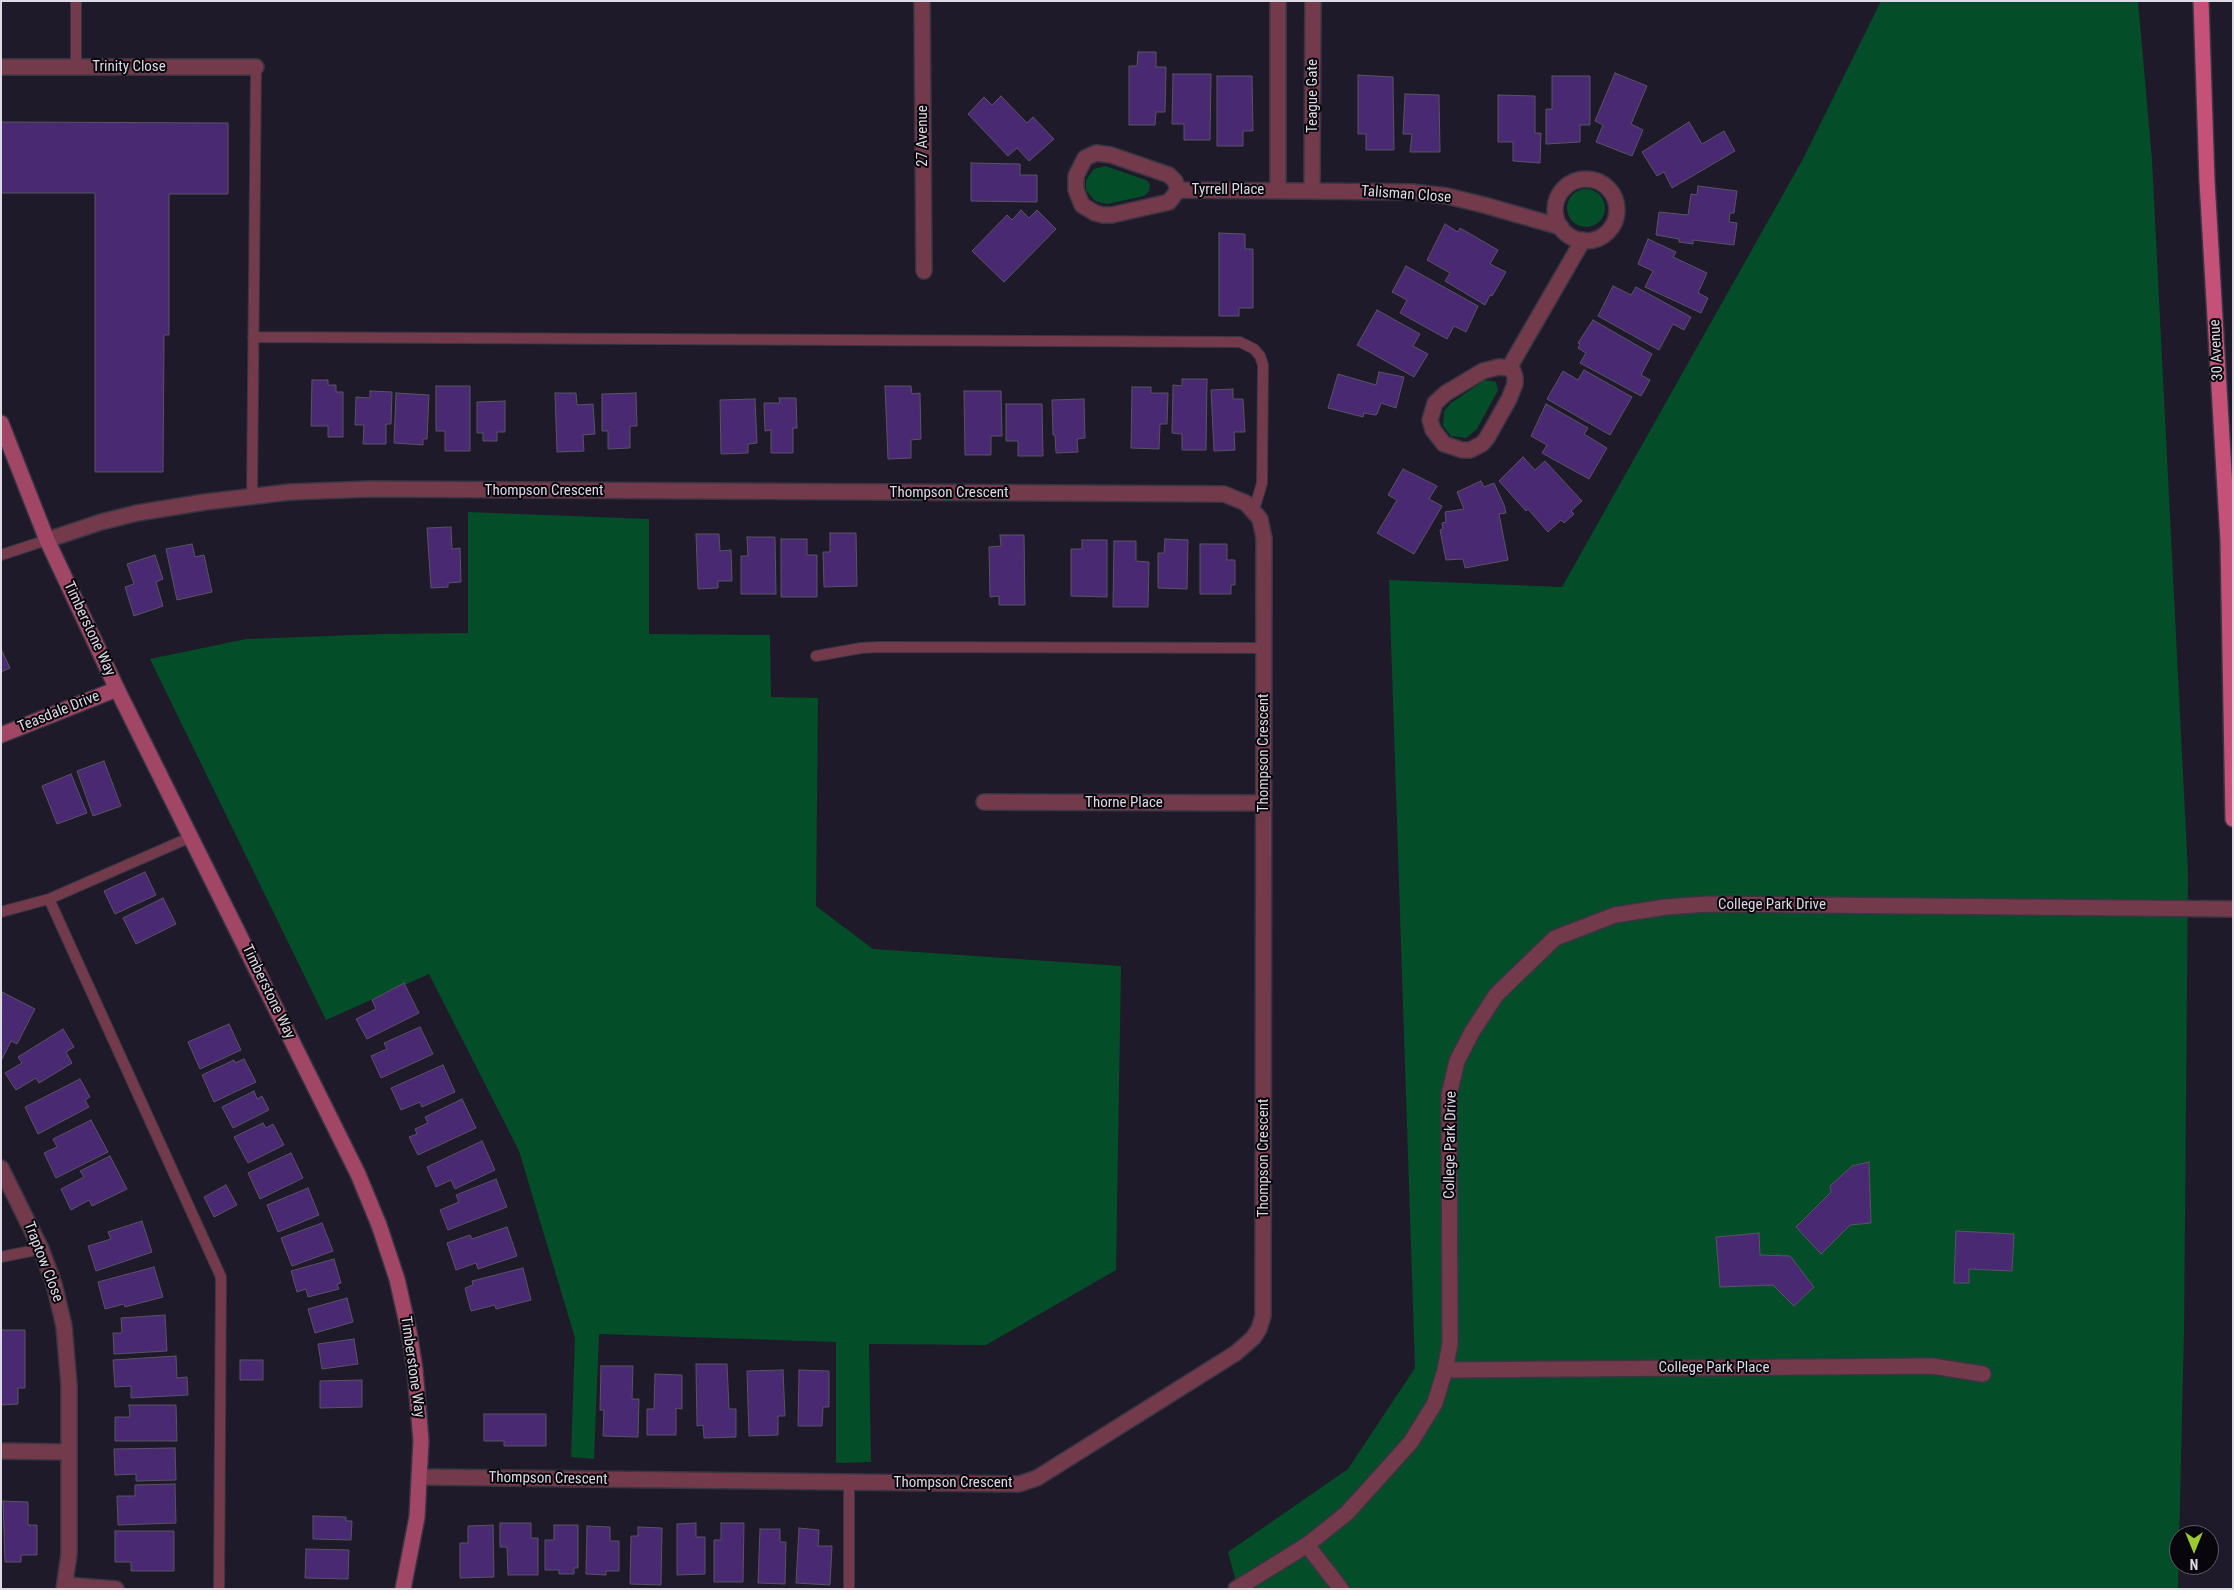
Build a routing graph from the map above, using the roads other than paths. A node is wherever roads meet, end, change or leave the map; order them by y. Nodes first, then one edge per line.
1 (76, 1) edge
2 (922, 1) edge
3 (1278, 1) edge
4 (1313, 1) edge
5 (2202, 1) edge
6 (1, 67) edge
7 (76, 67) junction
8 (256, 67) joint
9 (1178, 190) junction
10 (1278, 190) junction
11 (1312, 190) junction
12 (1561, 227) junction
13 (1583, 240) junction
14 (924, 271) dead end
15 (253, 337) junction
16 (1509, 368) junction
17 (1, 423) edge
18 (252, 495) junction
19 (1254, 510) junction
20 (47, 540) junction
21 (1, 555) edge
22 (1264, 648) junction
23 (816, 656) dead end
24 (118, 689) junction
25 (1, 735) edge
26 (984, 802) dead end
27 (1264, 803) junction
28 (2233, 819) edge
29 (191, 837) junction
30 (49, 899) junction
31 (2233, 909) edge
32 (1, 912) edge
33 (1, 1168) edge
34 (41, 1249) junction
35 (1, 1257) edge
36 (1445, 1370) junction
37 (1983, 1374) dead end
38 (1, 1451) edge
39 (69, 1452) junction
40 (420, 1477) junction
41 (849, 1483) junction
42 (1307, 1545) junction
43 (65, 1587) edge
44 (116, 1589) edge
45 (219, 1589) edge
46 (403, 1589) edge
47 (849, 1589) edge
48 (1236, 1589) edge
49 (1341, 1589) edge

1 - 7 lane
2 - 14 street, 27 Avenue
3 - 10 street
4 - 11 street, Teague Gate
5 - 28 main road, 30 Avenue
6 - 7 street, Trinity Close
7 - 8 street, Trinity Close
8 - 15 lane
9 - 9 street, Tyrrell Place
9 - 10 street, Tyrrell Place
10 - 11 street, Talisman Close
11 - 12 street, Talisman Close
12 - 13 street
12 - 13 street
13 - 16 street
15 - 18 lane
15 - 19 lane
16 - 16 street
17 - 20 street, Timberstone Way
18 - 19 street, Thompson Crescent
18 - 20 street, Thompson Crescent
19 - 22 street, Thompson Crescent
20 - 21 lane
20 - 24 street, Timberstone Way
22 - 23 lane
22 - 27 street, Thompson Crescent
24 - 25 street, Teasdale Drive
24 - 29 street, Timberstone Way
26 - 27 street, Thorne Place
27 - 41 street, Thompson Crescent
29 - 30 lane
29 - 40 street, Timberstone Way
30 - 32 lane
30 - 45 lane
31 - 36 street, College Park Drive
33 - 34 street, Traptow Close
34 - 35 lane
34 - 39 street, Traptow Close
36 - 37 street, College Park Place
36 - 42 street, College Park Drive
38 - 39 street
39 - 43 street, Traptow Close
40 - 41 street, Thompson Crescent
40 - 46 street, Timberstone Way
41 - 47 lane
42 - 48 street, College Park Drive
42 - 49 street
43 - 44 street

